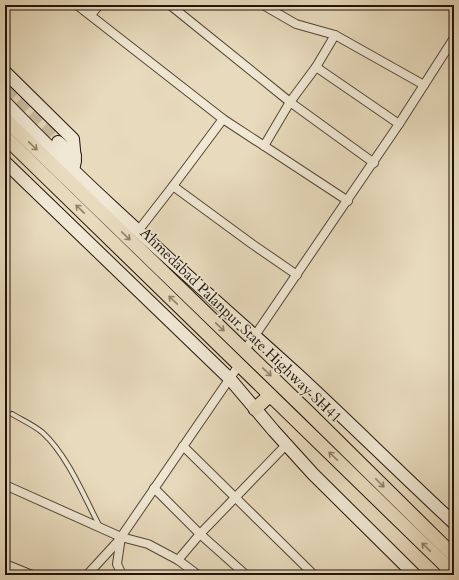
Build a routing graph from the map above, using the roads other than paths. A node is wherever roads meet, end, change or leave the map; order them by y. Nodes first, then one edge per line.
1 (77, 5) edge
2 (99, 5) edge
3 (170, 5) edge
4 (263, 5) edge
5 (91, 15) junction
6 (336, 35) junction
7 (454, 38) edge
8 (316, 67) junction
9 (5, 72) edge
10 (424, 85) junction
11 (5, 102) edge
12 (290, 102) junction
13 (5, 119) edge
14 (223, 119) junction
15 (399, 124) junction
16 (5, 137) edge
17 (58, 142) tunnel mouth
18 (264, 146) junction
19 (75, 156) junction
20 (5, 162) edge
21 (374, 163) junction
22 (73, 170) junction
23 (174, 186) junction
24 (348, 201) junction
25 (138, 231) junction
26 (297, 275) junction
27 (254, 337) junction
28 (242, 348) junction
29 (235, 361) junction
30 (230, 379) junction
31 (270, 395) junction
32 (255, 409) junction
33 (12, 414) dead end
34 (286, 445) junction
35 (183, 446) junction
36 (5, 485) edge
37 (154, 488) junction
38 (235, 499) junction
39 (454, 523) edge
40 (100, 527) junction
41 (200, 534) junction
42 (121, 537) junction
43 (454, 556) edge
44 (178, 560) junction
45 (5, 564) edge
46 (311, 572) dead end
47 (454, 574) edge
48 (32, 575) edge
49 (87, 575) edge
50 (122, 575) edge
51 (198, 575) edge
52 (246, 575) edge
53 (415, 575) edge

1 - 5 street
2 - 5 street
3 - 12 street
4 - 6 street
5 - 14 street
6 - 8 street
6 - 10 street
7 - 10 street
8 - 12 street
8 - 15 street
9 - 19 street
10 - 15 street
11 - 22 street
12 - 18 street
12 - 21 street
13 -> 28 main road, Ahmedabad Palanpur State Highway SH41
14 - 18 street
14 - 23 street
15 - 21 street
29 -> 16 main road, Ahmedabad Palanpur State Highway SH41
17 - 19 street
18 - 24 street
19 - 22 street
20 - 30 street
21 - 24 street
22 - 25 street
23 - 25 street
23 - 26 street
24 - 26 street
25 - 27 street
26 - 27 street
27 - 28 street
27 - 39 street
28 -> 43 main road, Ahmedabad Palanpur State Highway SH41
29 - 30 street
29 - 31 main road, Ahmedabad Palanpur State Highway SH41
30 - 32 street
30 - 35 street
31 - 32 main road
47 -> 31 main road, Ahmedabad Palanpur State Highway SH41
32 - 34 street
33 - 40 lane
34 - 38 street
34 - 53 street
35 - 37 street
35 - 38 street
36 - 40 street
37 - 41 street
37 - 42 street
38 - 41 street
38 - 46 street
40 - 42 street
41 - 44 street
41 - 52 street
42 - 44 street
42 - 49 street
42 - 50 street
44 - 51 street
45 - 48 street

